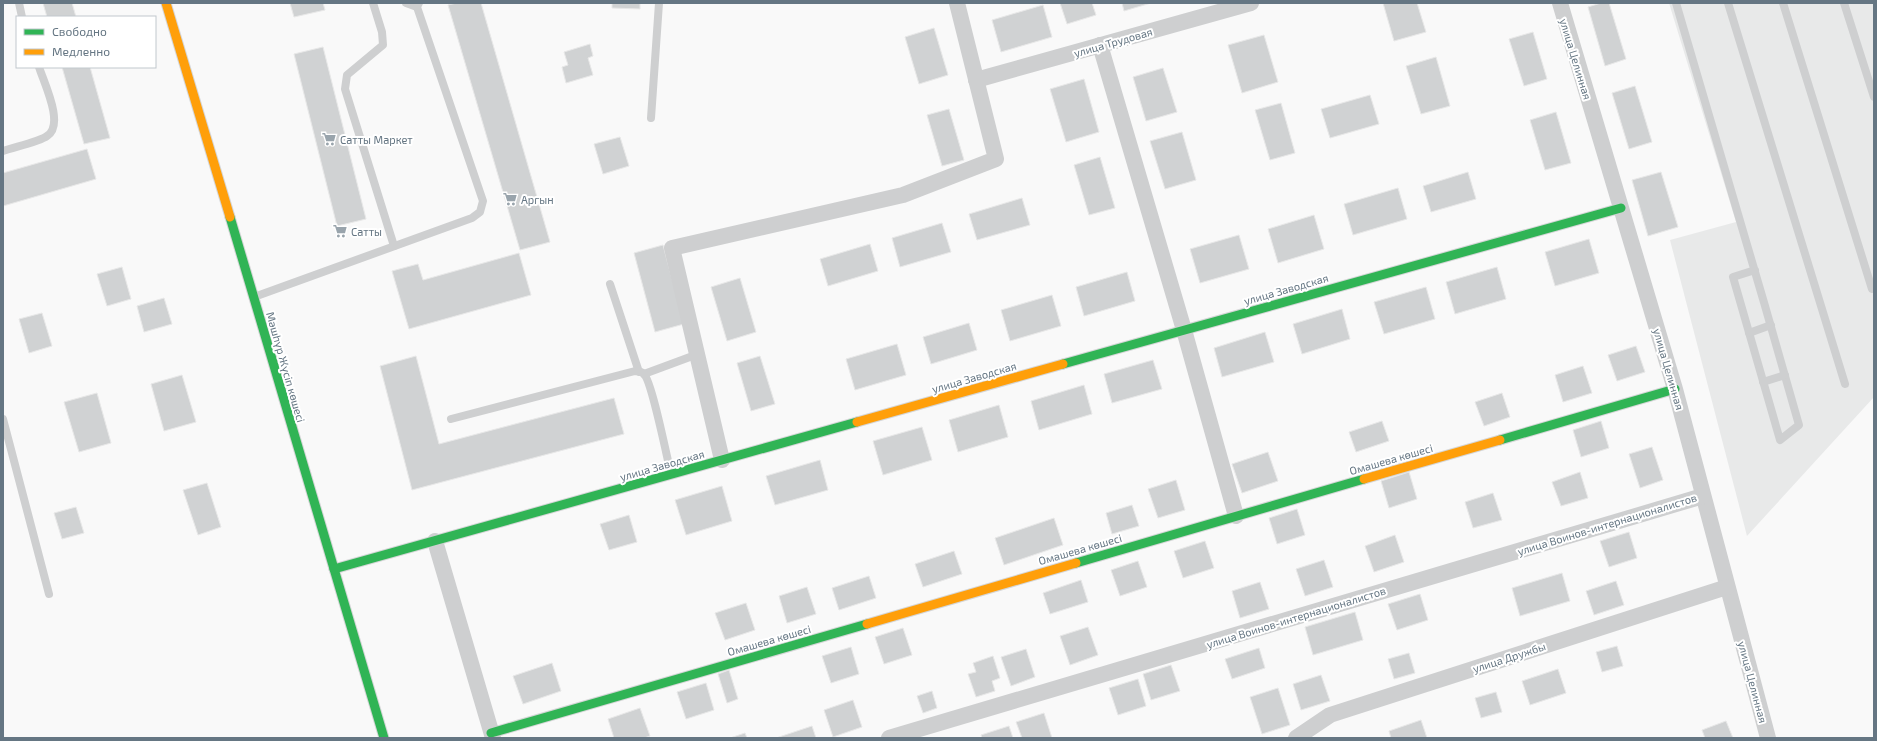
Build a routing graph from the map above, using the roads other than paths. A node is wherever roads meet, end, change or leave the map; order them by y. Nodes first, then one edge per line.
1 (19, 3) edge
2 (166, 3) edge
3 (373, 3) edge
4 (406, 3) edge
5 (659, 3) edge
6 (957, 3) edge
7 (1251, 3) edge
8 (1560, 3) edge
9 (1676, 3) edge
10 (1728, 3) edge
11 (1783, 3) edge
12 (1844, 3) edge
13 (418, 5) edge
14 (1213, 8) edge
15 (22, 16) edge
16 (1100, 45) junction
17 (39, 68) edge
18 (976, 80) junction
19 (1874, 97) edge
20 (651, 118) dead end
21 (3, 151) edge
22 (1621, 208) junction
23 (394, 246) junction
24 (1755, 270) junction
25 (610, 284) dead end
26 (1874, 287) edge
27 (253, 298) junction
28 (1771, 325) junction
29 (1184, 330) junction
30 (1749, 333) junction
31 (698, 354) junction
32 (642, 373) junction
33 (1785, 375) junction
34 (1763, 382) junction
35 (1845, 384) dead end
36 (1675, 389) junction
37 (3, 419) edge
38 (451, 419) dead end
39 (722, 460) junction
40 (671, 475) junction
41 (1703, 496) junction
42 (1236, 516) junction
43 (435, 541) junction
44 (334, 569) junction
45 (1728, 587) junction
46 (49, 594) dead end
47 (381, 736) edge
48 (492, 736) edge
49 (889, 738) edge
50 (1296, 738) edge
51 (1768, 738) edge

1 - 15 lane
2 - 27 street, Мәшһүр Жүсіп көшесі
3 - 23 lane
4 - 13 lane
5 - 20 lane
6 - 18 street
7 - 14 street, улица Трудовая
8 - 22 street, улица Целинная
9 - 24 lane
10 - 35 lane
11 - 26 lane
12 - 19 lane
13 - 23 lane
14 - 16 street, улица Трудовая
16 - 18 street, улица Трудовая
16 - 29 street
17 - 21 lane
18 - 31 street
22 - 29 street, улица Заводская
22 - 36 street, улица Целинная
23 - 27 lane
24 - 28 lane
24 - 30 lane
25 - 32 lane
27 - 44 street, Мәшһүр Жүсіп көшесі
28 - 30 lane
28 - 33 lane
29 - 39 street, улица Заводская
29 - 42 street
30 - 34 lane
31 - 32 lane
31 - 39 street
32 - 38 lane
32 - 40 lane
33 - 34 lane
33 - 34 lane
36 - 41 street, улица Целинная
36 - 42 street, Омашева көшесі
37 - 46 lane
39 - 40 street, улица Заводская
40 - 43 street, улица Заводская
41 - 45 street, улица Целинная
41 - 49 street, улица Воинов-интернационалистов
42 - 48 street, Омашева көшесі
43 - 44 street, улица Заводская
43 - 48 street
44 - 47 street, Мәшһүр Жүсіп көшесі
45 - 50 street, улица Дружбы
45 - 51 street, улица Целинная

